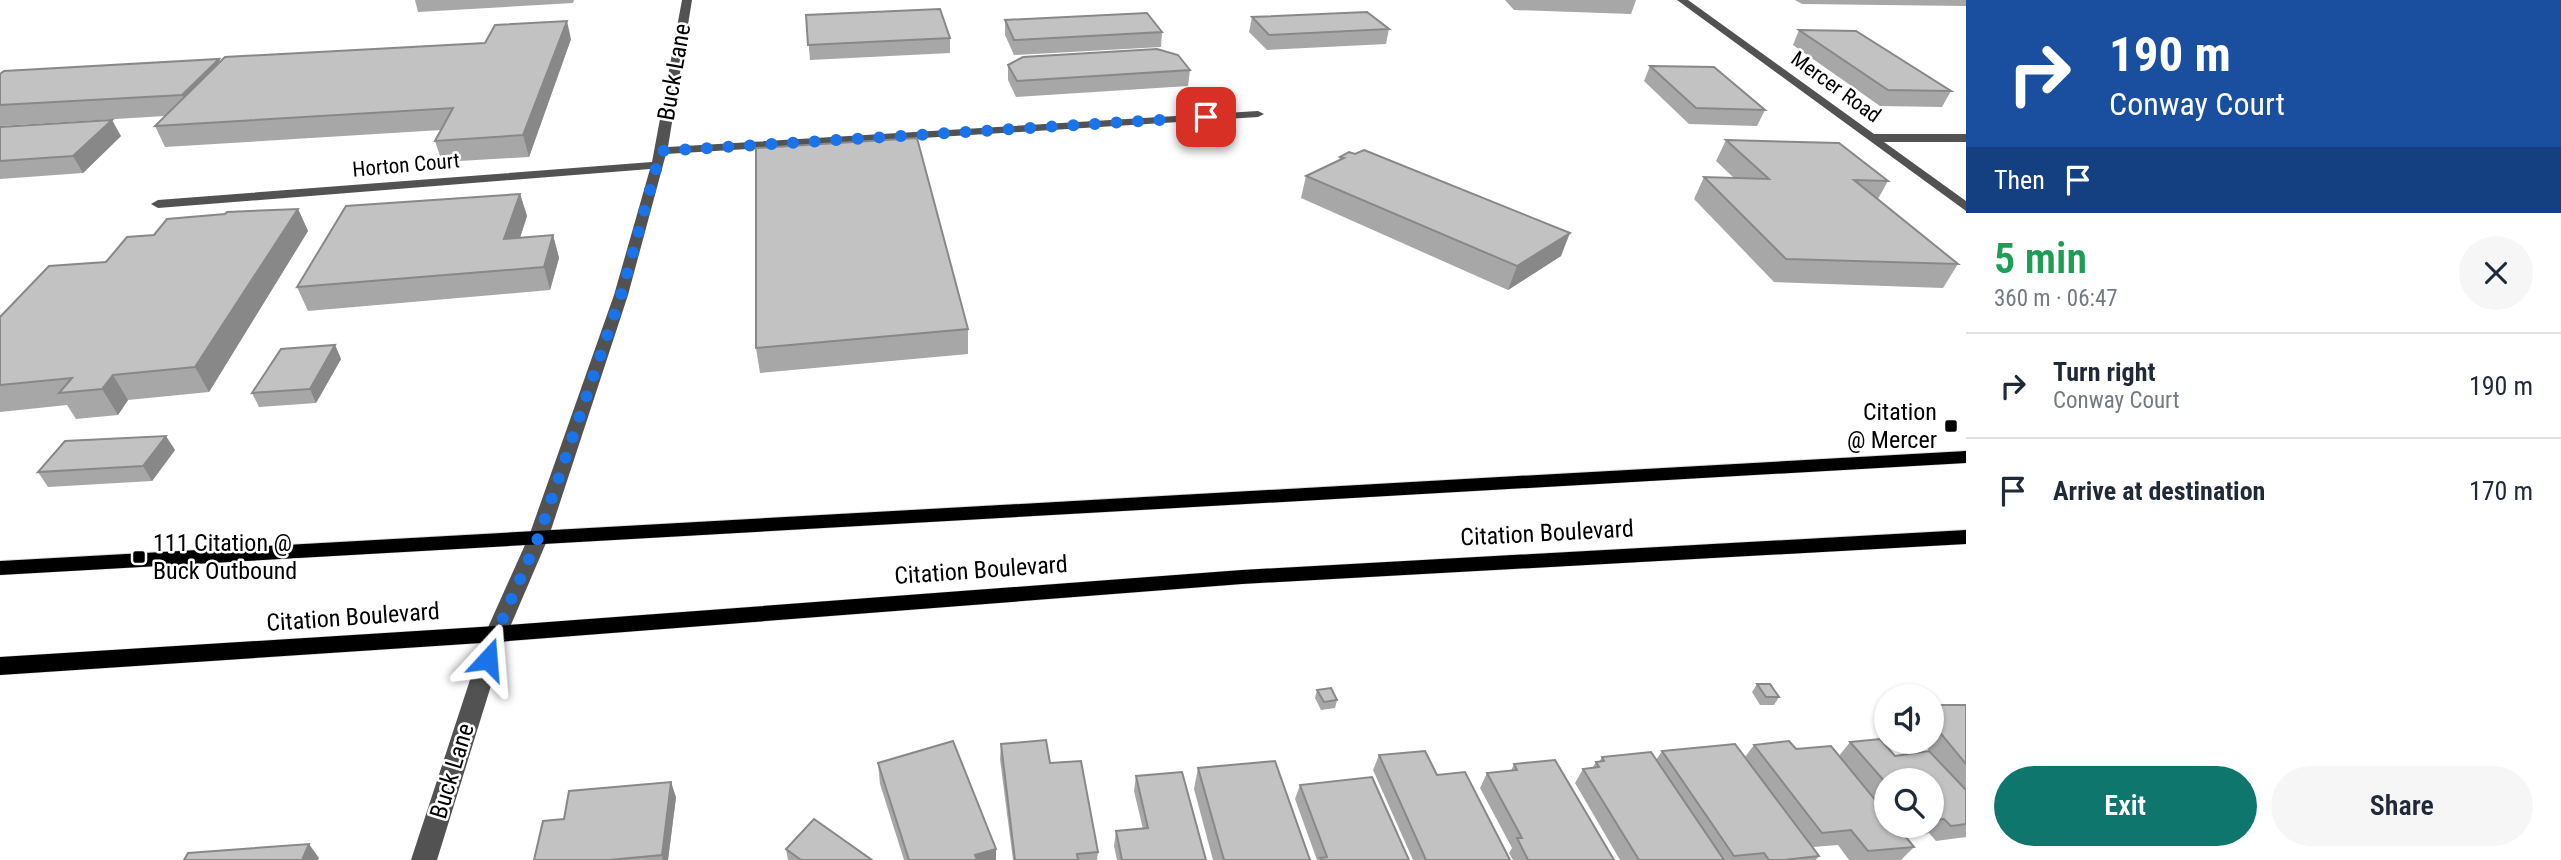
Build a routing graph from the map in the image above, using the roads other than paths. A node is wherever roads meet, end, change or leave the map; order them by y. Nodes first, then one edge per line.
1 (687, 0) edge
2 (1682, 0) edge
3 (1258, 114) dead end
4 (1874, 138) junction
5 (1966, 138) edge
6 (659, 158) junction
7 (158, 204) dead end
8 (1966, 207) edge
9 (1966, 457) edge
10 (539, 536) junction
11 (1966, 537) edge
12 (0, 568) edge
13 (496, 634) junction
14 (0, 666) edge
15 (424, 860) edge

1 - 6 street, Buck Lane
2 - 4 street, Mercer Road
3 - 6 street, Horton Court
4 - 5 street
4 - 8 street, Mercer Road
6 - 7 street, Horton Court
6 - 10 street, Buck Lane
9 - 10 main road
10 - 12 main road
10 - 13 street, Buck Lane
11 - 13 main road, Citation Boulevard
13 - 14 main road, Citation Boulevard
13 - 15 street, Buck Lane

